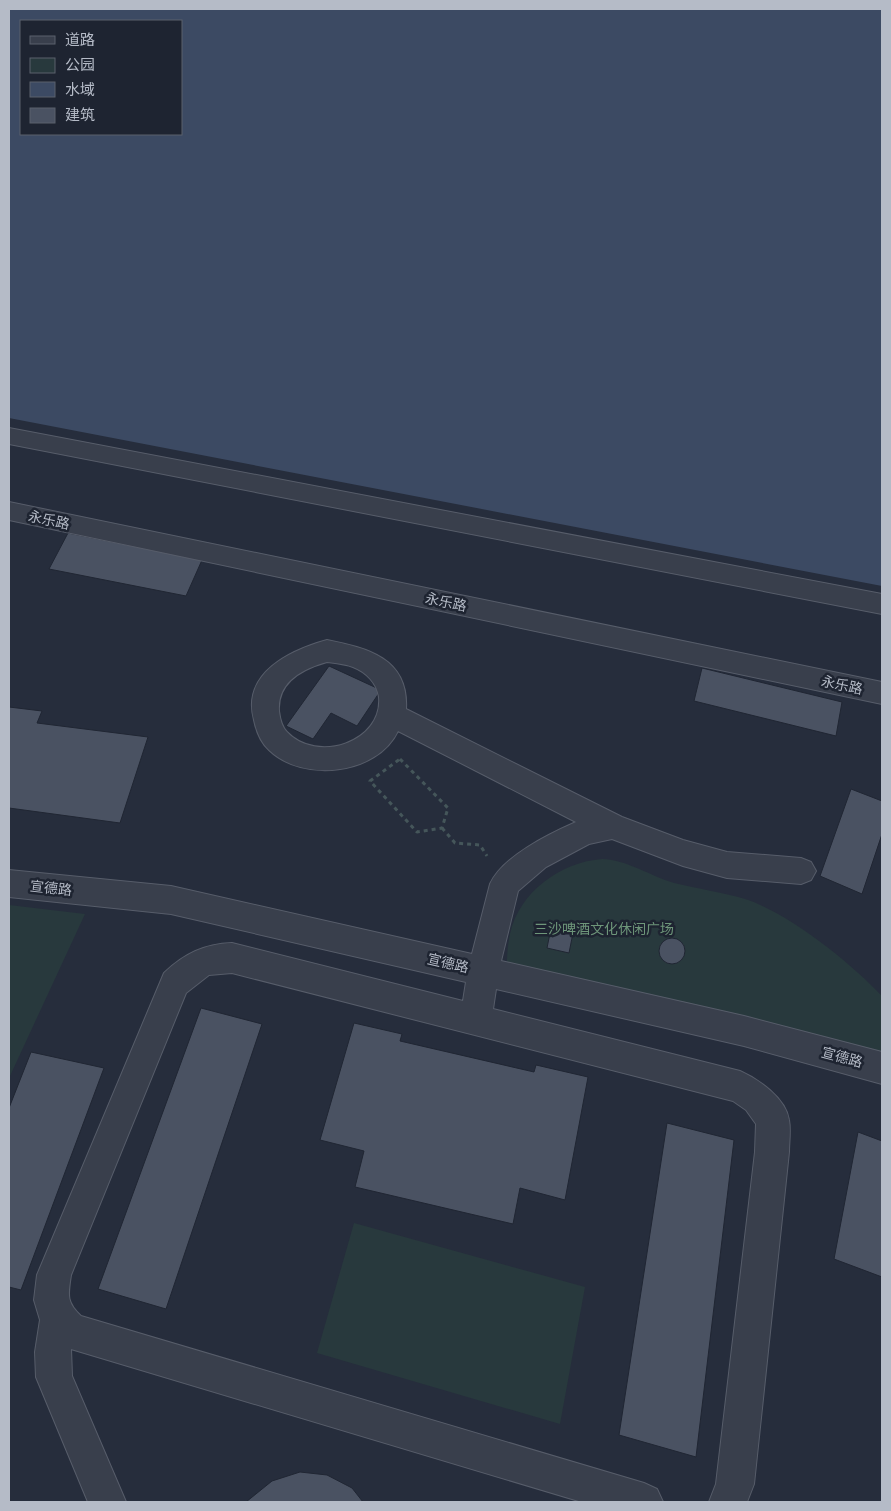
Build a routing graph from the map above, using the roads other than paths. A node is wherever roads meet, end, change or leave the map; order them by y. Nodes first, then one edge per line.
1 (9, 436) edge
2 (9, 511) edge
3 (882, 604) edge
4 (882, 693) edge
5 (392, 715) junction
6 (612, 826) junction
7 (801, 871) dead end
8 (9, 883) edge
9 (483, 971) junction
10 (476, 1020) junction
11 (882, 1068) edge
12 (58, 1320) junction
13 (107, 1502) edge
14 (644, 1502) edge
15 (728, 1502) edge

1 - 3 street
2 - 4 street, 永乐路
5 - 5 street
5 - 6 street
6 - 7 street
6 - 9 street
8 - 9 street, 宣德路
9 - 10 street
9 - 11 street, 宣德路
10 - 12 street
10 - 15 street
12 - 13 street
12 - 14 street

